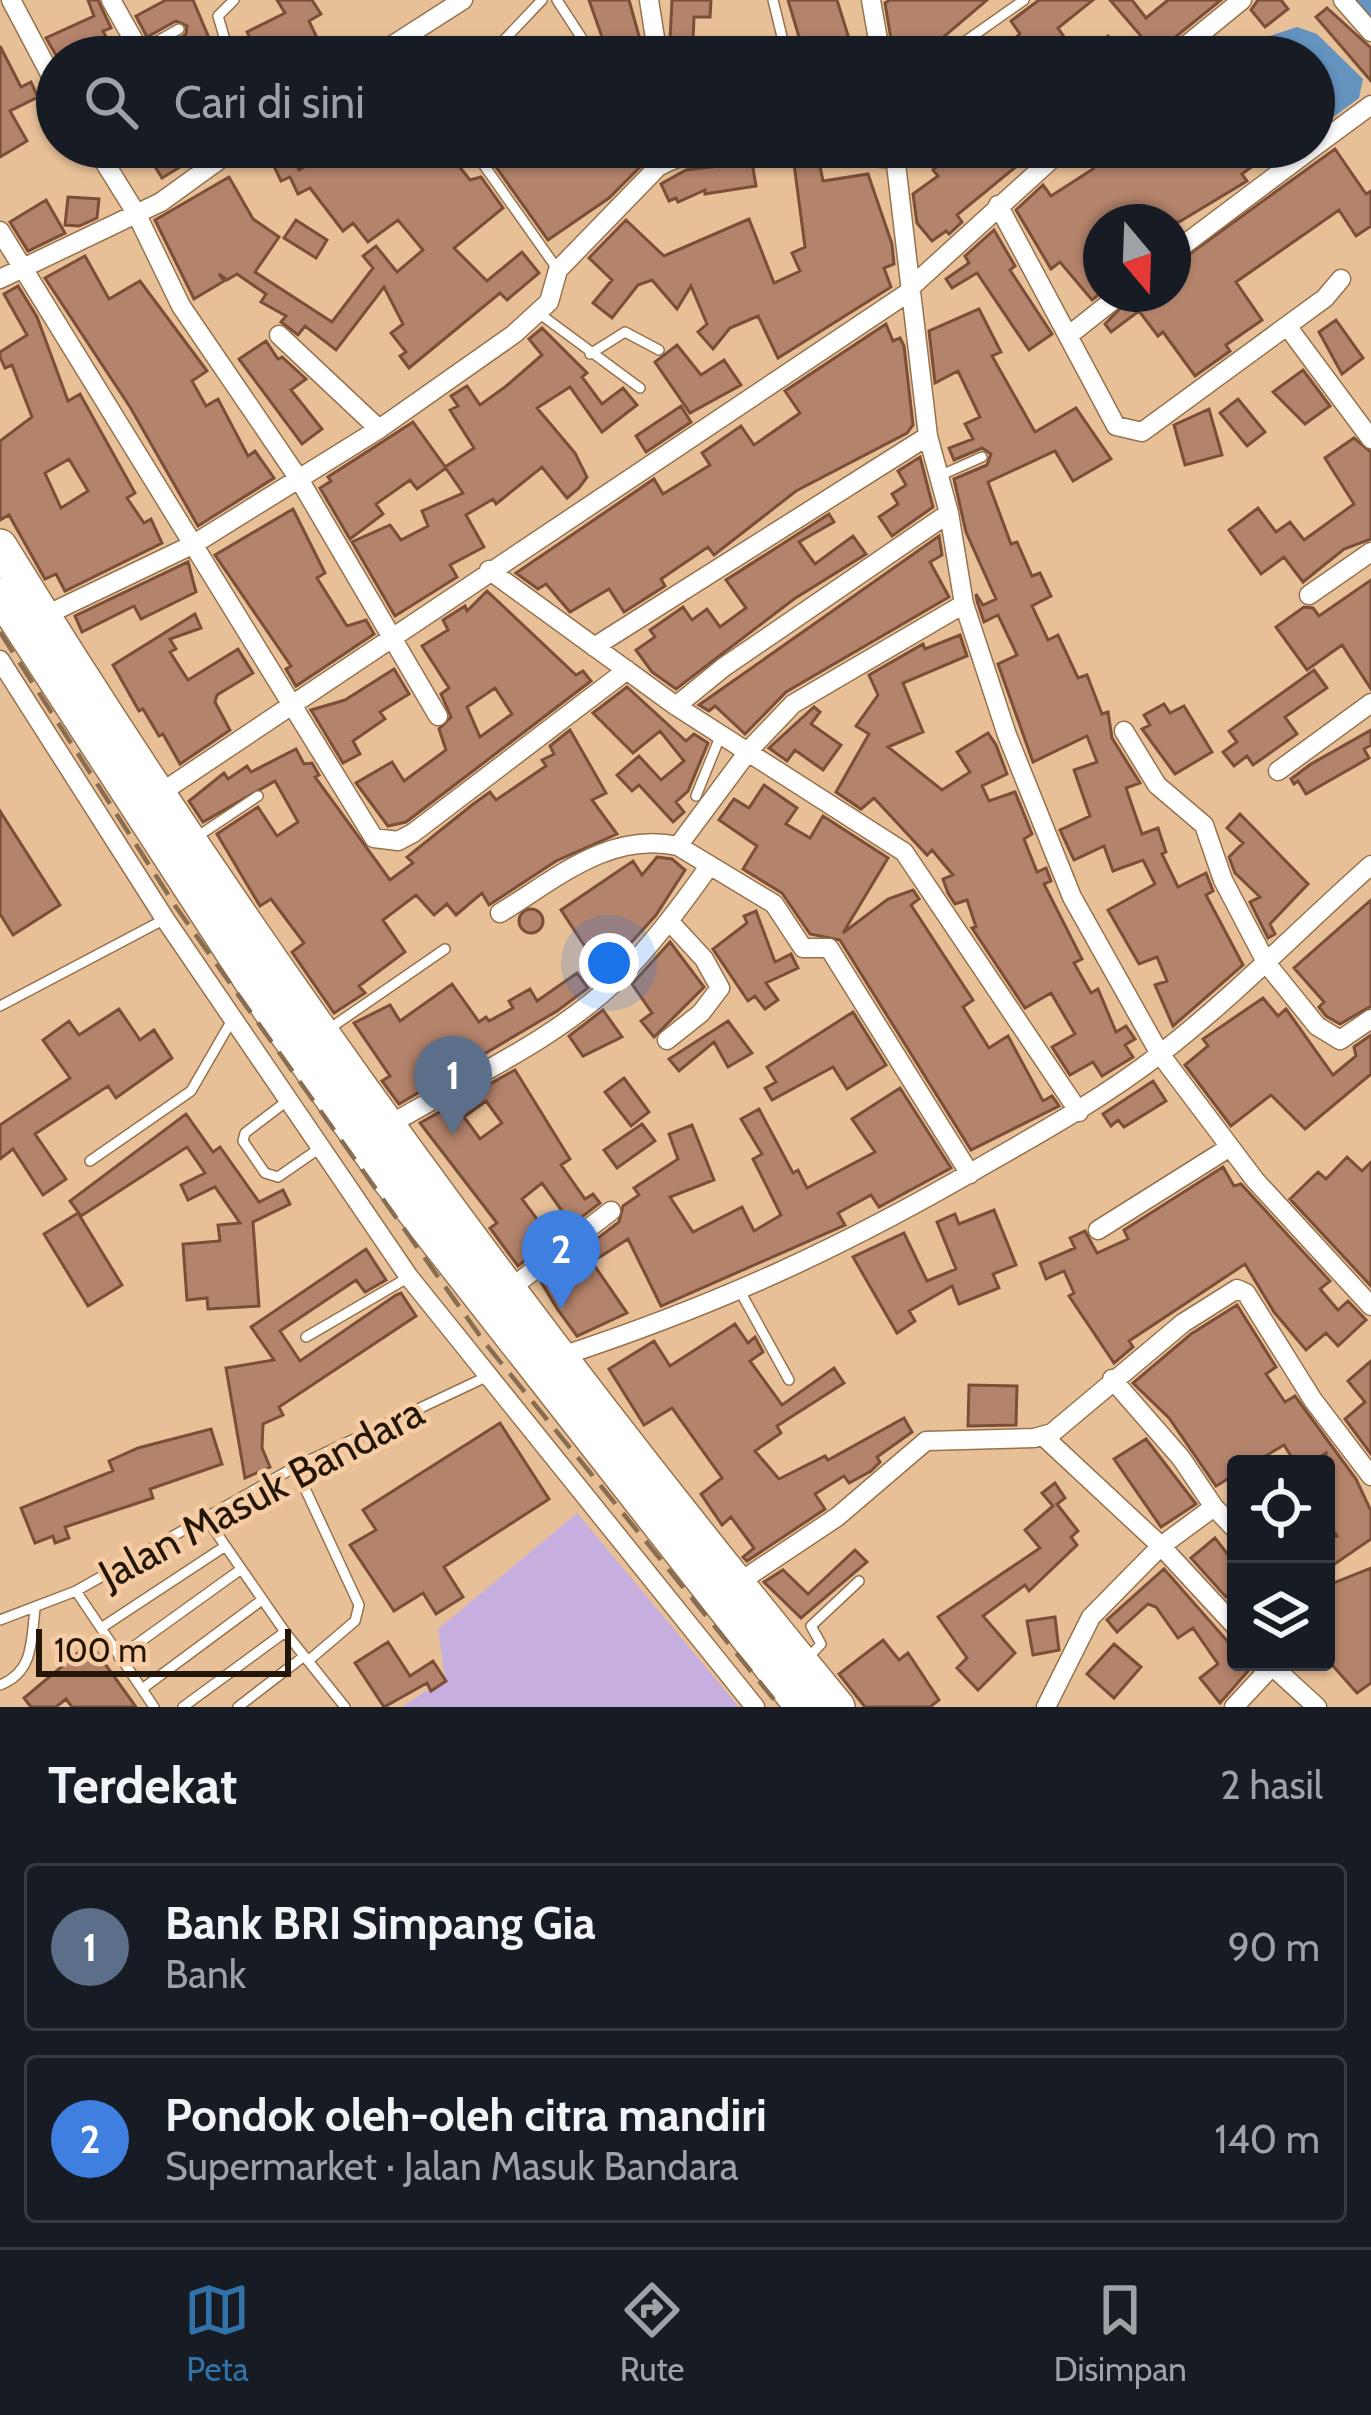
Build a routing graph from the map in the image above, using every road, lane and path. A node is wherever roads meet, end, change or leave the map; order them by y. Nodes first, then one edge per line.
1 (11, 0) edge
2 (111, 0) edge
3 (234, 0) edge
4 (464, 0) edge
5 (542, 0) edge
6 (556, 0) edge
7 (649, 0) edge
8 (773, 0) edge
9 (872, 0) edge
10 (1024, 0) edge
11 (1242, 0) edge
12 (1343, 0) edge
13 (179, 29) dead end
14 (1371, 32) edge
15 (131, 36) edge
16 (168, 36) edge
17 (224, 36) edge
18 (407, 36) edge
19 (508, 36) edge
20 (580, 36) edge
21 (655, 36) edge
22 (782, 36) edge
23 (878, 36) edge
24 (973, 36) edge
25 (1198, 36) edge
26 (36, 47) edge
27 (1371, 105) edge
28 (1335, 132) edge
29 (108, 168) edge
30 (202, 168) edge
31 (208, 168) edge
32 (486, 168) edge
33 (657, 168) edge
34 (896, 168) edge
35 (1041, 168) edge
36 (1286, 168) edge
37 (204, 171) junction
38 (998, 205) junction
39 (136, 213) junction
40 (0, 231) edge
41 (1191, 239) edge
42 (21, 269) junction
43 (559, 270) junction
44 (0, 279) edge
45 (1341, 279) dead end
46 (910, 290) junction
47 (1098, 312) edge
48 (540, 314) junction
49 (1287, 326) junction
50 (280, 334) dead end
51 (1068, 336) junction
52 (659, 350) dead end
53 (590, 354) junction
54 (640, 388) dead end
55 (379, 429) junction
56 (928, 436) junction
57 (1371, 439) edge
58 (982, 457) dead end
59 (939, 476) junction
60 (299, 479) junction
61 (949, 513) junction
62 (194, 544) junction
63 (0, 546) edge
64 (1371, 552) edge
65 (489, 569) junction
66 (1309, 595) dead end
67 (0, 596) edge
68 (964, 604) junction
69 (44, 616) junction
70 (393, 636) junction
71 (594, 647) junction
72 (0, 660) edge
73 (627, 670) junction
74 (1371, 703) edge
75 (676, 706) junction
76 (294, 707) junction
77 (438, 716) dead end
78 (721, 731) junction
79 (1124, 731) dead end
80 (750, 749) junction
81 (1278, 771) dead end
82 (159, 794) junction
83 (258, 796) dead end
84 (696, 796) dead end
85 (190, 842) junction
86 (678, 846) junction
87 (710, 865) junction
88 (1371, 865) edge
89 (209, 895) junction
90 (500, 913) dead end
91 (165, 920) junction
92 (670, 922) junction
93 (446, 950) dead end
94 (1267, 964) junction
95 (0, 1006) edge
96 (1371, 1019) edge
97 (232, 1020) junction
98 (321, 1035) junction
99 (667, 1040) dead end
100 (1160, 1054) junction
101 (287, 1101) junction
102 (1079, 1112) junction
103 (386, 1127) junction
104 (320, 1148) junction
105 (1230, 1148) junction
106 (90, 1161) dead end
107 (970, 1174) junction
108 (611, 1211) dead end
109 (1098, 1231) dead end
110 (410, 1276) junction
111 (507, 1292) junction
112 (741, 1293) junction
113 (1370, 1304) edge
114 (502, 1331) junction
115 (306, 1337) dead end
116 (468, 1354) junction
117 (559, 1357) junction
118 (486, 1377) junction
119 (1112, 1379) junction
120 (789, 1380) dead end
121 (1043, 1436) junction
122 (295, 1467) junction
123 (1371, 1477) edge
124 (1214, 1507) junction
125 (205, 1515) junction
126 (1227, 1521) edge
127 (224, 1546) junction
128 (1161, 1546) junction
129 (239, 1570) junction
130 (859, 1581) dead end
131 (738, 1583) junction
132 (76, 1591) junction
133 (262, 1600) junction
134 (35, 1609) junction
135 (1227, 1617) edge
136 (0, 1620) edge
137 (101, 1628) junction
138 (285, 1633) junction
139 (119, 1657) junction
140 (306, 1659) junction
141 (1265, 1671) edge
142 (1280, 1671) edge
143 (799, 1681) edge
144 (0, 1685) edge
145 (142, 1689) junction
146 (154, 1707) edge
147 (183, 1707) edge
148 (238, 1707) edge
149 (345, 1707) edge
150 (755, 1707) edge
151 (838, 1707) edge
152 (1046, 1707) edge
153 (1234, 1707) edge
154 (1317, 1707) edge

1 - 26 street
2 - 15 street
3 - 17 lane
4 - 18 street
5 - 19 lane
6 - 20 lane
7 - 21 street
8 - 22 lane
9 - 23 street
10 - 24 lane
11 - 25 street
12 - 14 street
13 - 16 lane
27 - 28 street
29 - 39 street
30 - 37 street
31 - 37 street
32 - 43 lane
33 - 43 street
34 - 46 street
35 - 38 street
36 - 41 street
37 - 39 street
38 - 46 street
38 - 51 street
39 - 42 street
39 - 60 street
40 - 42 street
42 - 44 street
42 - 62 street
43 - 48 street
45 - 49 street
46 - 56 street
46 - 65 street
47 - 51 street
48 - 53 lane
48 - 55 street
49 - 51 street
49 - 57 street
50 - 55 street
52 - 53 lane
53 - 54 lane
55 - 60 street
56 - 59 street
56 - 71 street
58 - 59 lane
59 - 61 street
60 - 62 street
60 - 70 street
61 - 68 street
61 - 75 street
62 - 69 street
62 - 76 street
63 - 69 highway
64 - 66 street
65 - 70 street
65 - 71 street
67 - 89 highway
68 - 80 street
68 - 100 street
69 - 82 highway
70 - 76 street
70 - 77 street
71 - 73 street
72 - 91 street
73 - 75 street
73 - 76 street
74 - 81 street
75 - 78 street
76 - 82 street
78 - 80 street
78 - 84 lane
79 - 94 street
80 - 86 street
80 - 102 street
82 - 85 highway
83 - 85 lane
85 - 89 highway
86 - 87 street
86 - 90 street
87 - 92 street
87 - 107 street
88 - 94 street
89 - 98 highway
89 - 114 highway
91 - 95 lane
91 - 97 street
92 - 99 street
92 - 103 street
93 - 98 lane
94 - 96 street
94 - 100 street
97 - 101 street
97 - 106 lane
98 - 103 highway
100 - 102 street
100 - 105 street
101 - 104 street
101 - 104 lane
102 - 107 street
103 - 111 highway
104 - 110 street
105 - 109 street
105 - 113 street
107 - 112 street
108 - 111 street
110 - 115 lane
110 - 116 street
111 - 117 highway
112 - 117 street
112 - 120 lane
114 - 116 street
114 - 143 highway
116 - 118 street
117 - 131 highway
118 - 122 lane, Jalan Masuk Bandara
118 - 150 street
119 - 121 street
119 - 123 street
119 - 124 street
121 - 128 street
121 - 131 street
122 - 125 lane, Jalan Masuk Bandara
122 - 140 lane
124 - 126 street
124 - 128 street
125 - 127 lane
125 - 132 lane, Jalan Masuk Bandara
127 - 129 lane
127 - 137 lane
128 - 135 street
128 - 152 street
129 - 133 lane
129 - 139 lane
130 - 143 lane
131 - 143 highway
132 - 134 lane, Jalan Masuk Bandara
132 - 137 lane
133 - 138 lane
133 - 145 lane
134 - 136 lane, Jalan Masuk Bandara
134 - 144 lane
137 - 139 lane
138 - 140 lane
138 - 147 lane
139 - 145 lane
140 - 148 lane
140 - 149 lane
141 - 153 street
142 - 154 street
143 - 151 highway
145 - 146 lane

